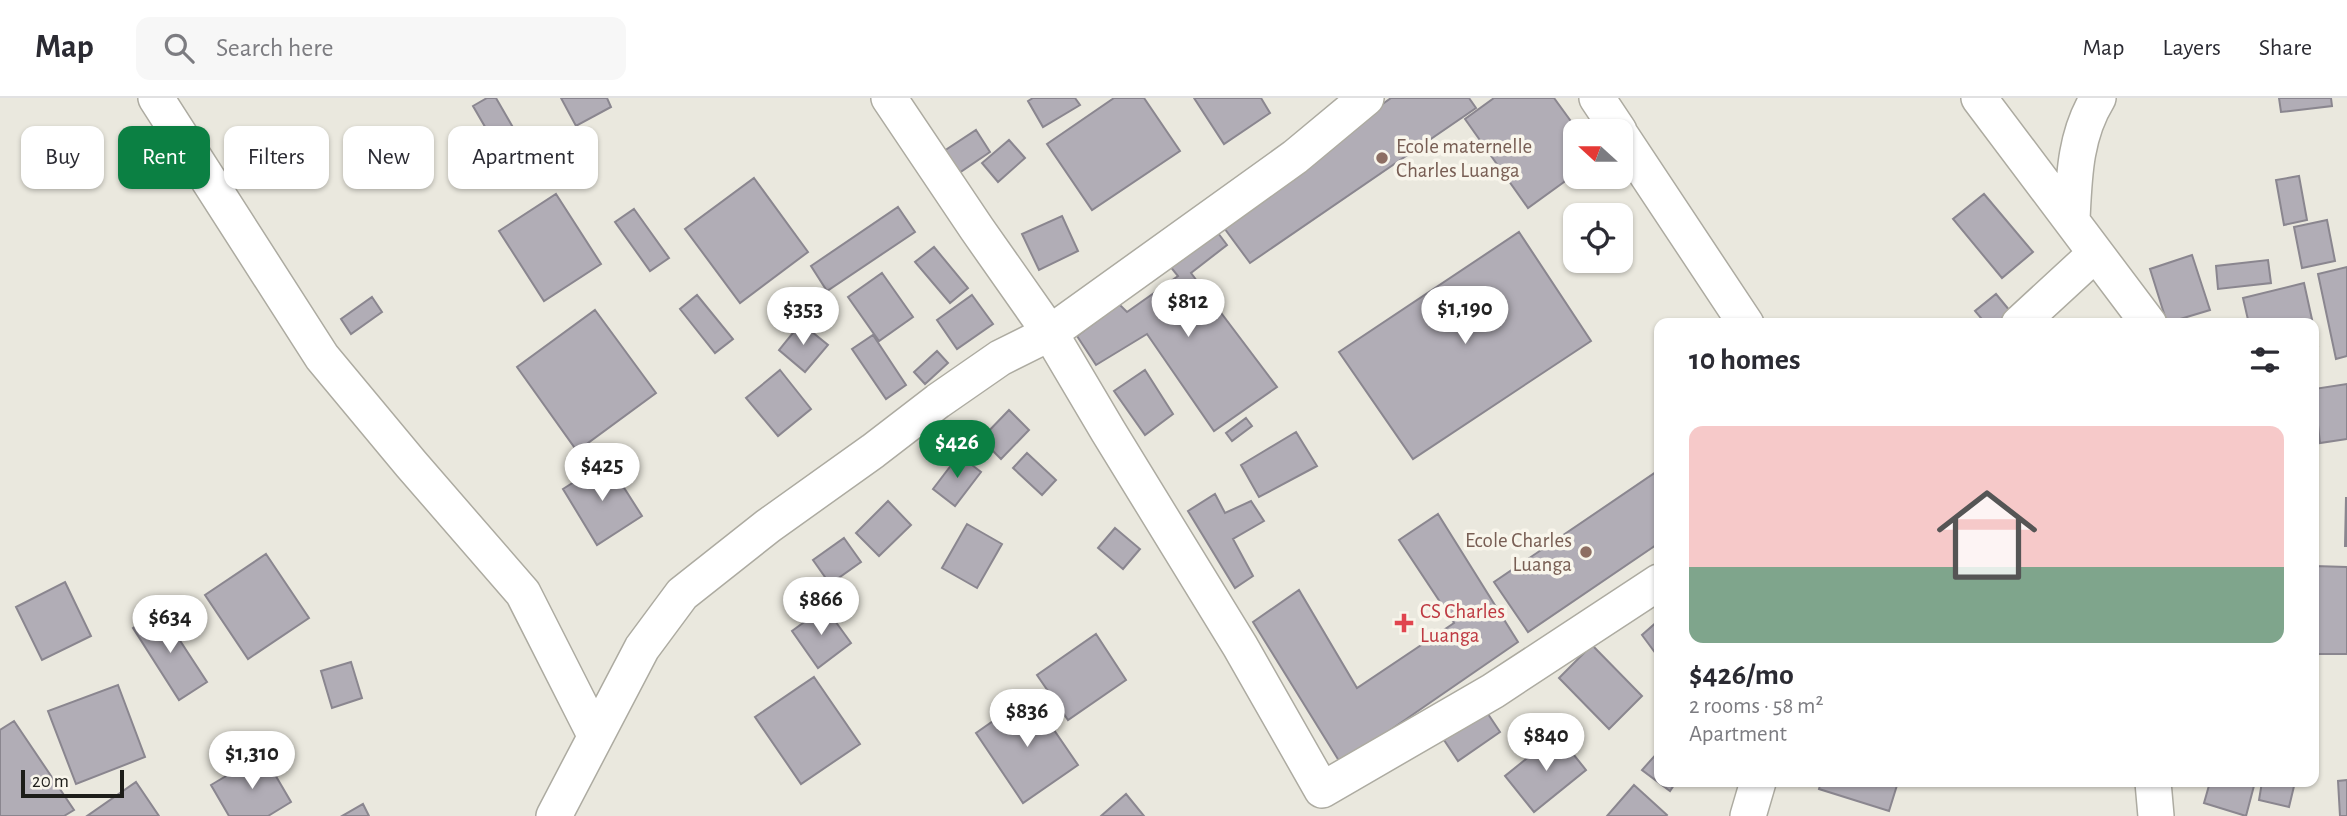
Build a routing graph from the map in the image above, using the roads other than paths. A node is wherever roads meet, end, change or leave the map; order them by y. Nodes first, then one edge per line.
1 (156, 98) edge
2 (889, 98) edge
3 (1366, 98) edge
4 (1597, 98) edge
5 (1979, 98) edge
6 (2098, 98) edge
7 (1611, 119) edge
8 (1633, 152) edge
9 (2073, 219) junction
10 (2095, 254) junction
11 (1742, 318) edge
12 (2026, 318) edge
13 (2144, 318) edge
14 (1050, 332) junction
15 (1654, 586) edge
16 (596, 736) junction
17 (1757, 787) edge
18 (2154, 787) edge
19 (554, 816) edge
20 (1748, 816) edge
21 (2157, 816) edge

1 - 16 street
2 - 14 street
3 - 14 street
4 - 7 street
5 - 9 street
6 - 9 street
8 - 11 street
9 - 10 street
10 - 12 street
10 - 13 street
14 - 15 street
14 - 16 street
16 - 19 street
17 - 20 street
18 - 21 street

